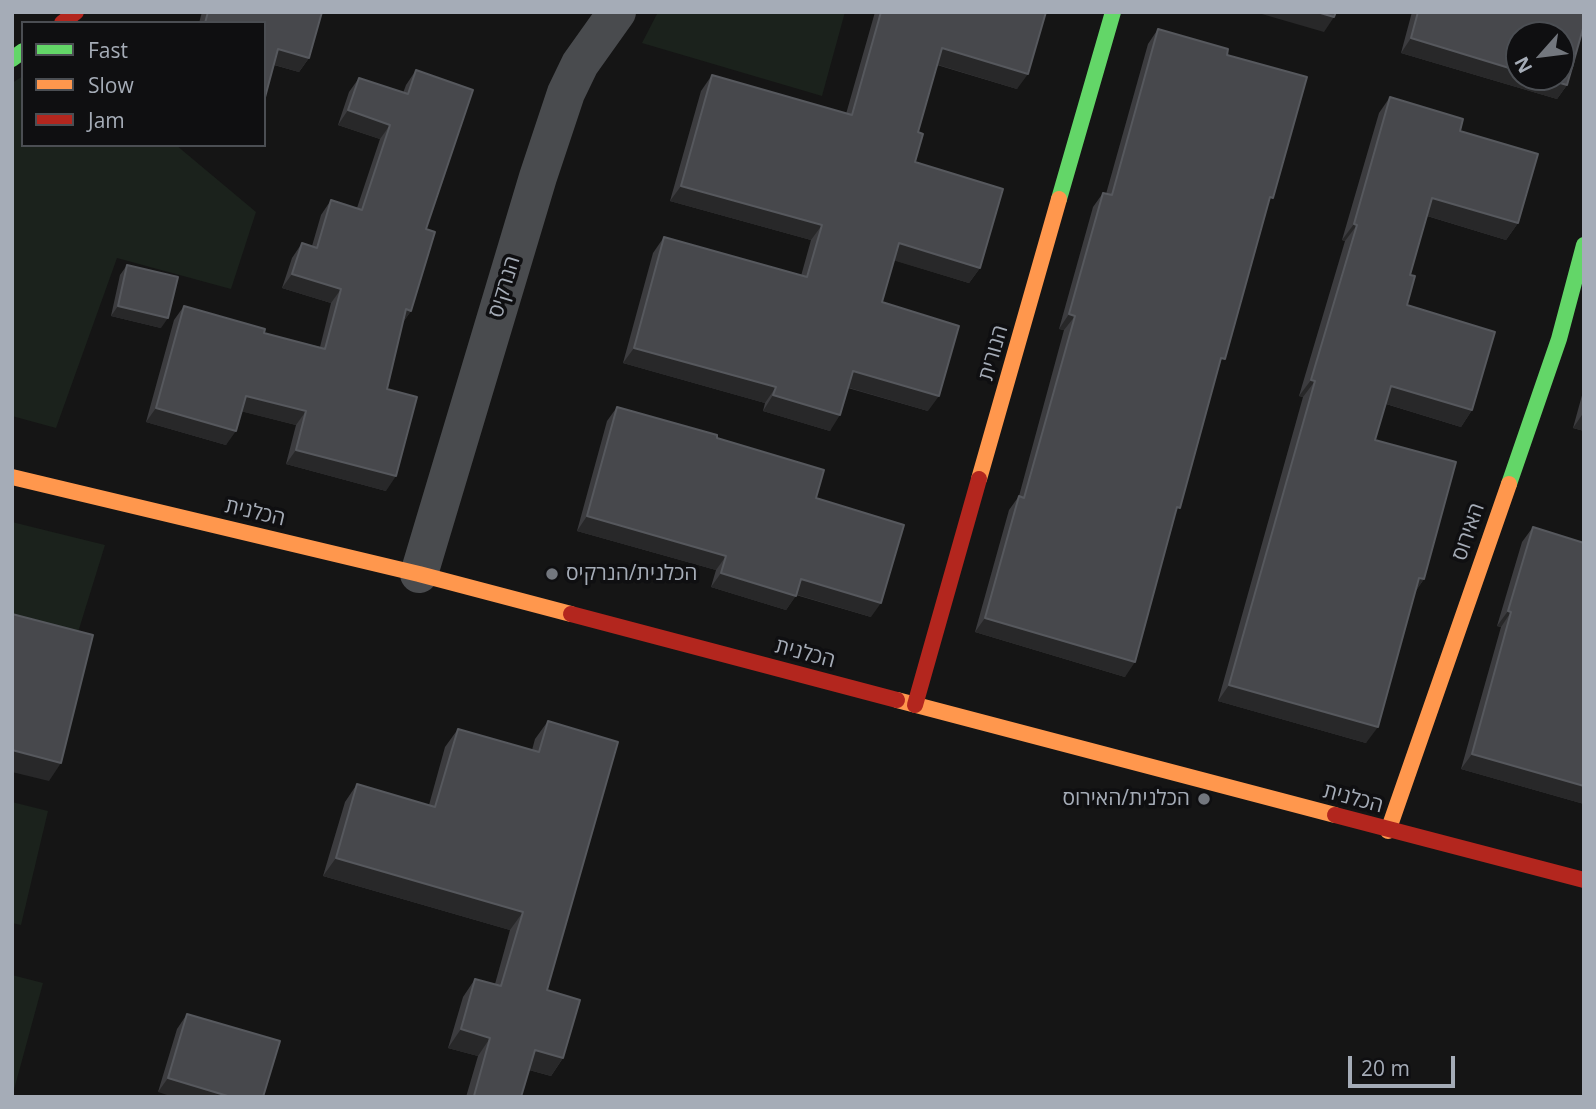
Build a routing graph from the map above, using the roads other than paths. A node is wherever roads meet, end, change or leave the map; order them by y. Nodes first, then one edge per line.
1 (617, 12) edge
2 (1113, 12) edge
3 (1584, 245) edge
4 (12, 477) edge
5 (419, 574) junction
6 (915, 705) junction
7 (1388, 831) junction
8 (1584, 880) edge

1 - 5 street, הנרקיס
2 - 6 street, הנורית
3 - 7 street, האירוס
4 - 5 street, הכלנית
5 - 6 street, הכלנית
6 - 7 street, הכלנית
7 - 8 street, הכלנית

